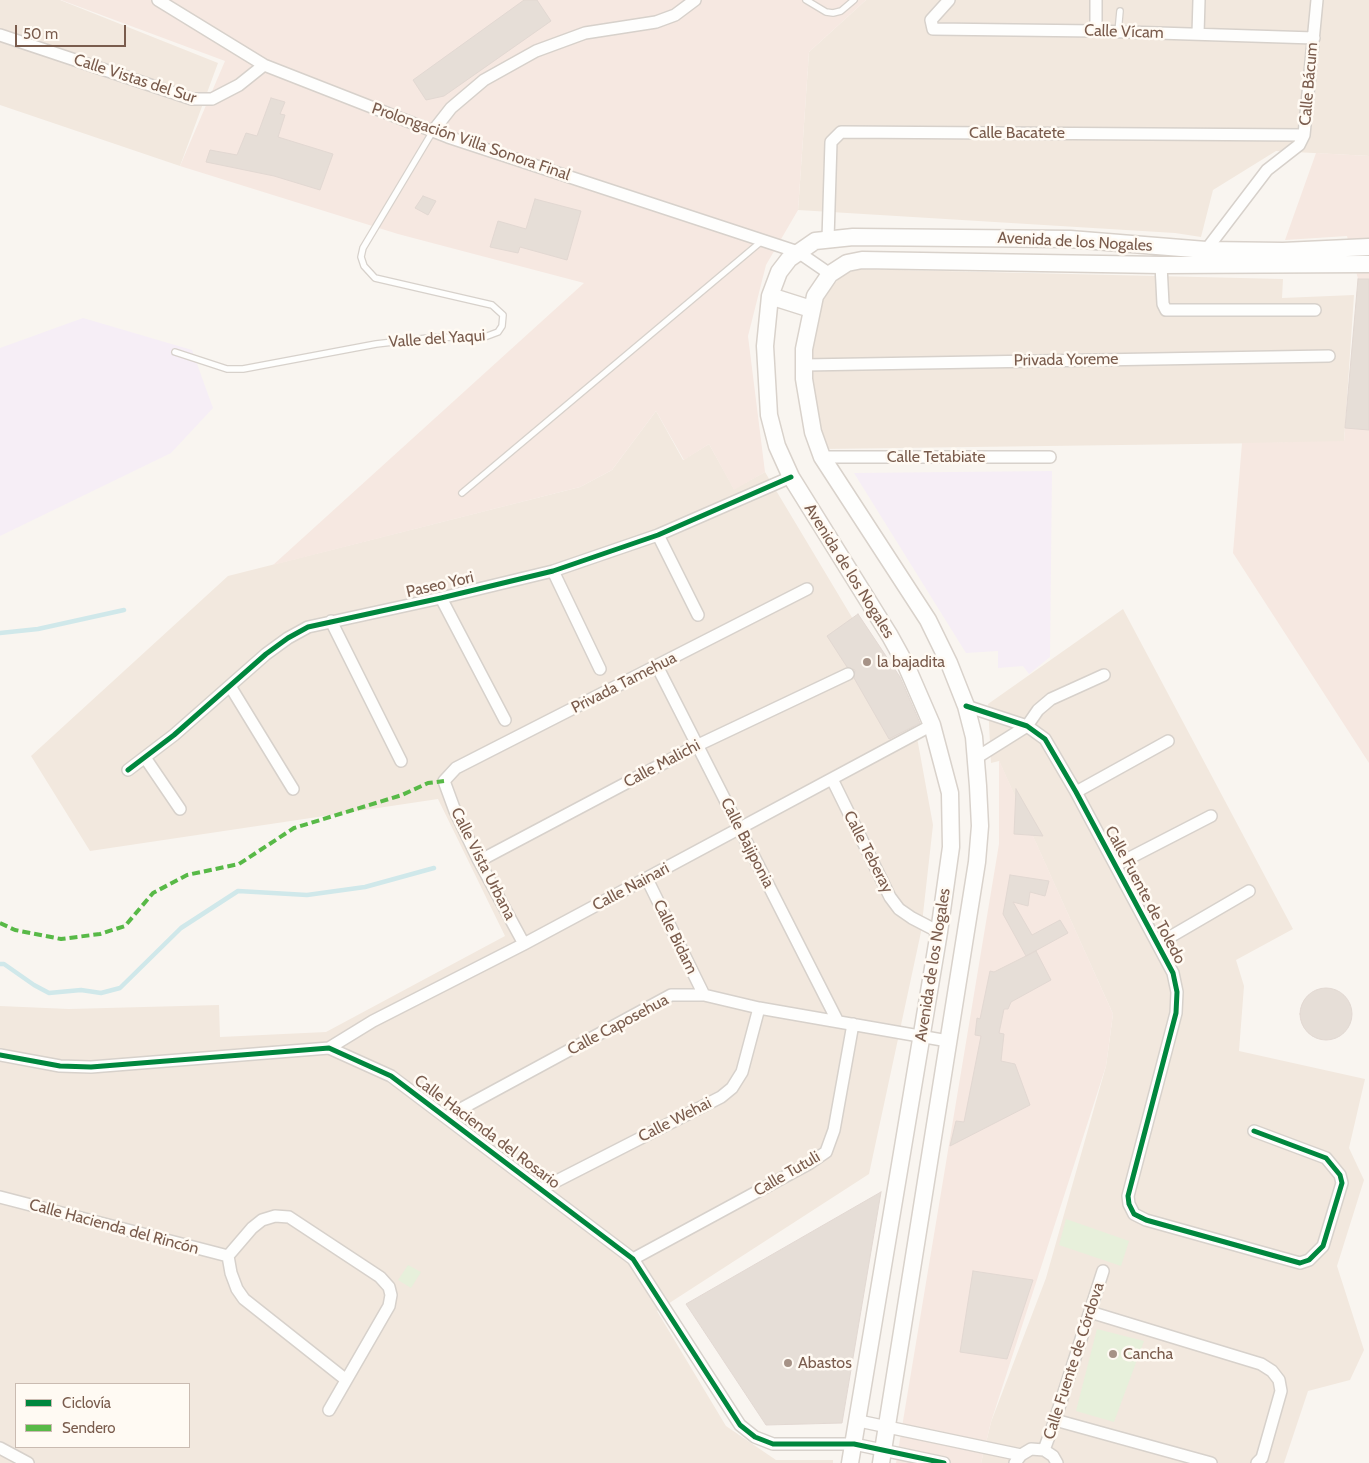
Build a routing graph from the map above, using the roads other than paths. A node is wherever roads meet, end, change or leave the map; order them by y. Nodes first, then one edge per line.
1 (158, 0) edge
2 (695, 0) edge
3 (806, 0) edge
4 (854, 0) edge
5 (949, 0) edge
6 (1096, 0) edge
7 (1199, 0) edge
8 (1317, 0) edge
9 (1120, 11) dead end
10 (1096, 31) junction
11 (1118, 32) junction
12 (1198, 34) junction
13 (0, 35) edge
14 (1314, 38) junction
15 (264, 65) junction
16 (433, 131) junction
17 (1304, 135) junction
18 (828, 238) junction
19 (763, 240) junction
20 (1369, 247) edge
21 (1206, 250) junction
22 (798, 252) junction
23 (1369, 264) edge
24 (1161, 265) junction
25 (830, 274) junction
26 (770, 296) junction
27 (811, 309) junction
28 (1315, 310) dead end
29 (175, 352) dead end
30 (1329, 356) dead end
31 (804, 365) junction
32 (822, 457) junction
33 (1050, 457) dead end
34 (791, 477) junction
35 (462, 493) dead end
36 (658, 535) junction
37 (553, 571) junction
38 (807, 589) dead end
39 (441, 598) junction
40 (698, 615) dead end
41 (331, 621) junction
42 (657, 666) junction
43 (600, 669) dead end
44 (848, 674) dead end
45 (1104, 675) dead end
46 (230, 686) junction
47 (966, 706) junction
48 (505, 720) dead end
49 (932, 725) junction
50 (1027, 726) junction
51 (1168, 741) dead end
52 (696, 746) junction
53 (146, 758) junction
54 (976, 758) junction
55 (400, 761) dead end
56 (128, 770) dead end
57 (832, 779) junction
58 (444, 782) joint
59 (293, 788) dead end
60 (1076, 792) junction
61 (180, 810) dead end
62 (1211, 816) dead end
63 (741, 828) junction
64 (479, 861) junction
65 (1116, 865) junction
66 (647, 879) junction
67 (1249, 891) dead end
68 (939, 932) junction
69 (524, 944) junction
70 (1158, 944) junction
71 (704, 995) junction
72 (759, 1008) junction
73 (837, 1020) junction
74 (853, 1024) junction
75 (922, 1038) junction
76 (948, 1041) junction
77 (330, 1048) junction
78 (0, 1055) edge
79 (446, 1117) junction
80 (1254, 1131) dead end
81 (542, 1189) junction
82 (0, 1197) edge
83 (228, 1256) junction
84 (633, 1260) junction
85 (1103, 1271) dead end
86 (1090, 1312) junction
87 (345, 1379) junction
88 (329, 1410) dead end
89 (1056, 1420) junction
90 (859, 1421) junction
91 (887, 1427) junction
92 (854, 1444) junction
93 (0, 1448) edge
94 (1044, 1450) junction
95 (882, 1457) edge
96 (1018, 1459) edge
97 (28, 1463) edge
98 (850, 1463) edge
99 (944, 1463) edge
100 (1057, 1463) edge
101 (1211, 1463) edge
102 (1257, 1463) edge

1 - 15 street, Prolongación Villa Sonora Final
2 - 16 street
3 - 4 lane
5 - 10 street, Calle Vícam
6 - 10 street
7 - 12 street
8 - 14 street, Calle Bácum
9 - 11 lane
10 - 11 street, Calle Vícam
11 - 12 street, Calle Vícam
12 - 14 street, Calle Vícam
13 - 15 street, Calle Vistas del Sur
14 - 17 street, Calle Bácum
15 - 16 street, Prolongación Villa Sonora Final
16 - 19 street, Prolongación Villa Sonora Final
16 - 29 lane, Valle del Yaqui
17 - 18 street, Calle Bacatete
17 - 21 street, Calle Bácum
18 - 21 main road, Avenida de los Nogales
18 - 22 main road, Avenida de los Nogales
19 - 22 street, Prolongación Villa Sonora Final
19 - 35 lane
20 - 21 main road, Avenida de los Nogales
22 - 25 street, Prolongación Villa Sonora Final
22 - 26 main road, Avenida de los Nogales
23 - 24 main road, Avenida de los Nogales
24 - 25 main road, Avenida de los Nogales
24 - 28 street
25 - 27 main road, Avenida de los Nogales
26 - 27 main road
26 - 34 main road, Avenida de los Nogales
27 - 31 main road, Avenida de los Nogales
30 - 31 street, Privada Yoreme
31 - 32 main road, Avenida de los Nogales
32 - 33 street, Calle Tetabiate
32 - 47 main road, Avenida de los Nogales
34 - 36 street, Paseo Yori
34 - 49 main road, Avenida de los Nogales
36 - 37 street, Paseo Yori
36 - 40 street
37 - 39 street, Paseo Yori
37 - 43 street
38 - 42 street, Privada Tamehua
39 - 41 street, Paseo Yori
39 - 48 street
41 - 46 street, Paseo Yori
41 - 55 street
42 - 52 street, Calle Bajiponia
42 - 58 street, Privada Tamehua
44 - 52 street, Calle Malichi
45 - 50 street
46 - 53 street, Paseo Yori
46 - 59 street
47 - 50 street, Calle Fuente de Toledo
47 - 54 main road, Avenida de los Nogales
49 - 57 street, Calle Nainari
49 - 68 main road, Avenida de los Nogales
50 - 54 street
50 - 60 street, Calle Fuente de Toledo
51 - 60 street
52 - 63 street, Calle Bajiponia
52 - 64 street, Calle Malichi
53 - 56 street, Paseo Yori
53 - 61 street
54 - 76 main road, Avenida de los Nogales
57 - 63 street, Calle Nainari
57 - 68 street, Calle Teberay
58 - 64 street, Calle Vista Urbana
60 - 65 street, Calle Fuente de Toledo
62 - 65 street
63 - 66 street, Calle Nainari
63 - 73 street, Calle Bajiponia
64 - 69 street, Calle Vista Urbana
65 - 70 street, Calle Fuente de Toledo
66 - 69 street, Calle Nainari
66 - 71 street, Calle Bidam
67 - 70 street
68 - 75 main road, Avenida de los Nogales
69 - 77 street, Calle Nainari
70 - 80 street, Calle Fuente de Toledo
71 - 72 street, Calle Caposehua
71 - 79 street, Calle Caposehua
72 - 73 street, Calle Caposehua
72 - 81 street, Calle Wehai
73 - 74 street, Calle Caposehua
74 - 75 street, Calle Caposehua
74 - 84 street, Calle Tutuli
75 - 76 street, Calle Caposehua
75 - 90 main road, Avenida de los Nogales
76 - 91 main road, Avenida de los Nogales
77 - 78 street, Calle Hacienda del Rosario
77 - 79 street, Calle Hacienda del Rosario
79 - 81 street, Calle Hacienda del Rosario
81 - 84 street, Calle Hacienda del Rosario
82 - 83 street, Calle Hacienda del Rincón
83 - 87 street
83 - 87 street
84 - 92 street, Calle Hacienda del Rosario
85 - 86 street, Calle Fuente de Córdova
86 - 89 street, Calle Fuente de Córdova
86 - 102 street
87 - 88 street
89 - 94 street, Calle Fuente de Córdova
89 - 101 street
90 - 91 street
90 - 92 main road, Avenida de los Nogales
91 - 95 main road, Avenida de los Nogales
91 - 96 street
92 - 95 street, Calle Hacienda del Rosario
92 - 98 main road, Avenida de los Nogales
93 - 97 street
94 - 96 street
94 - 100 street
95 - 99 street, Calle Hacienda del Rosario

